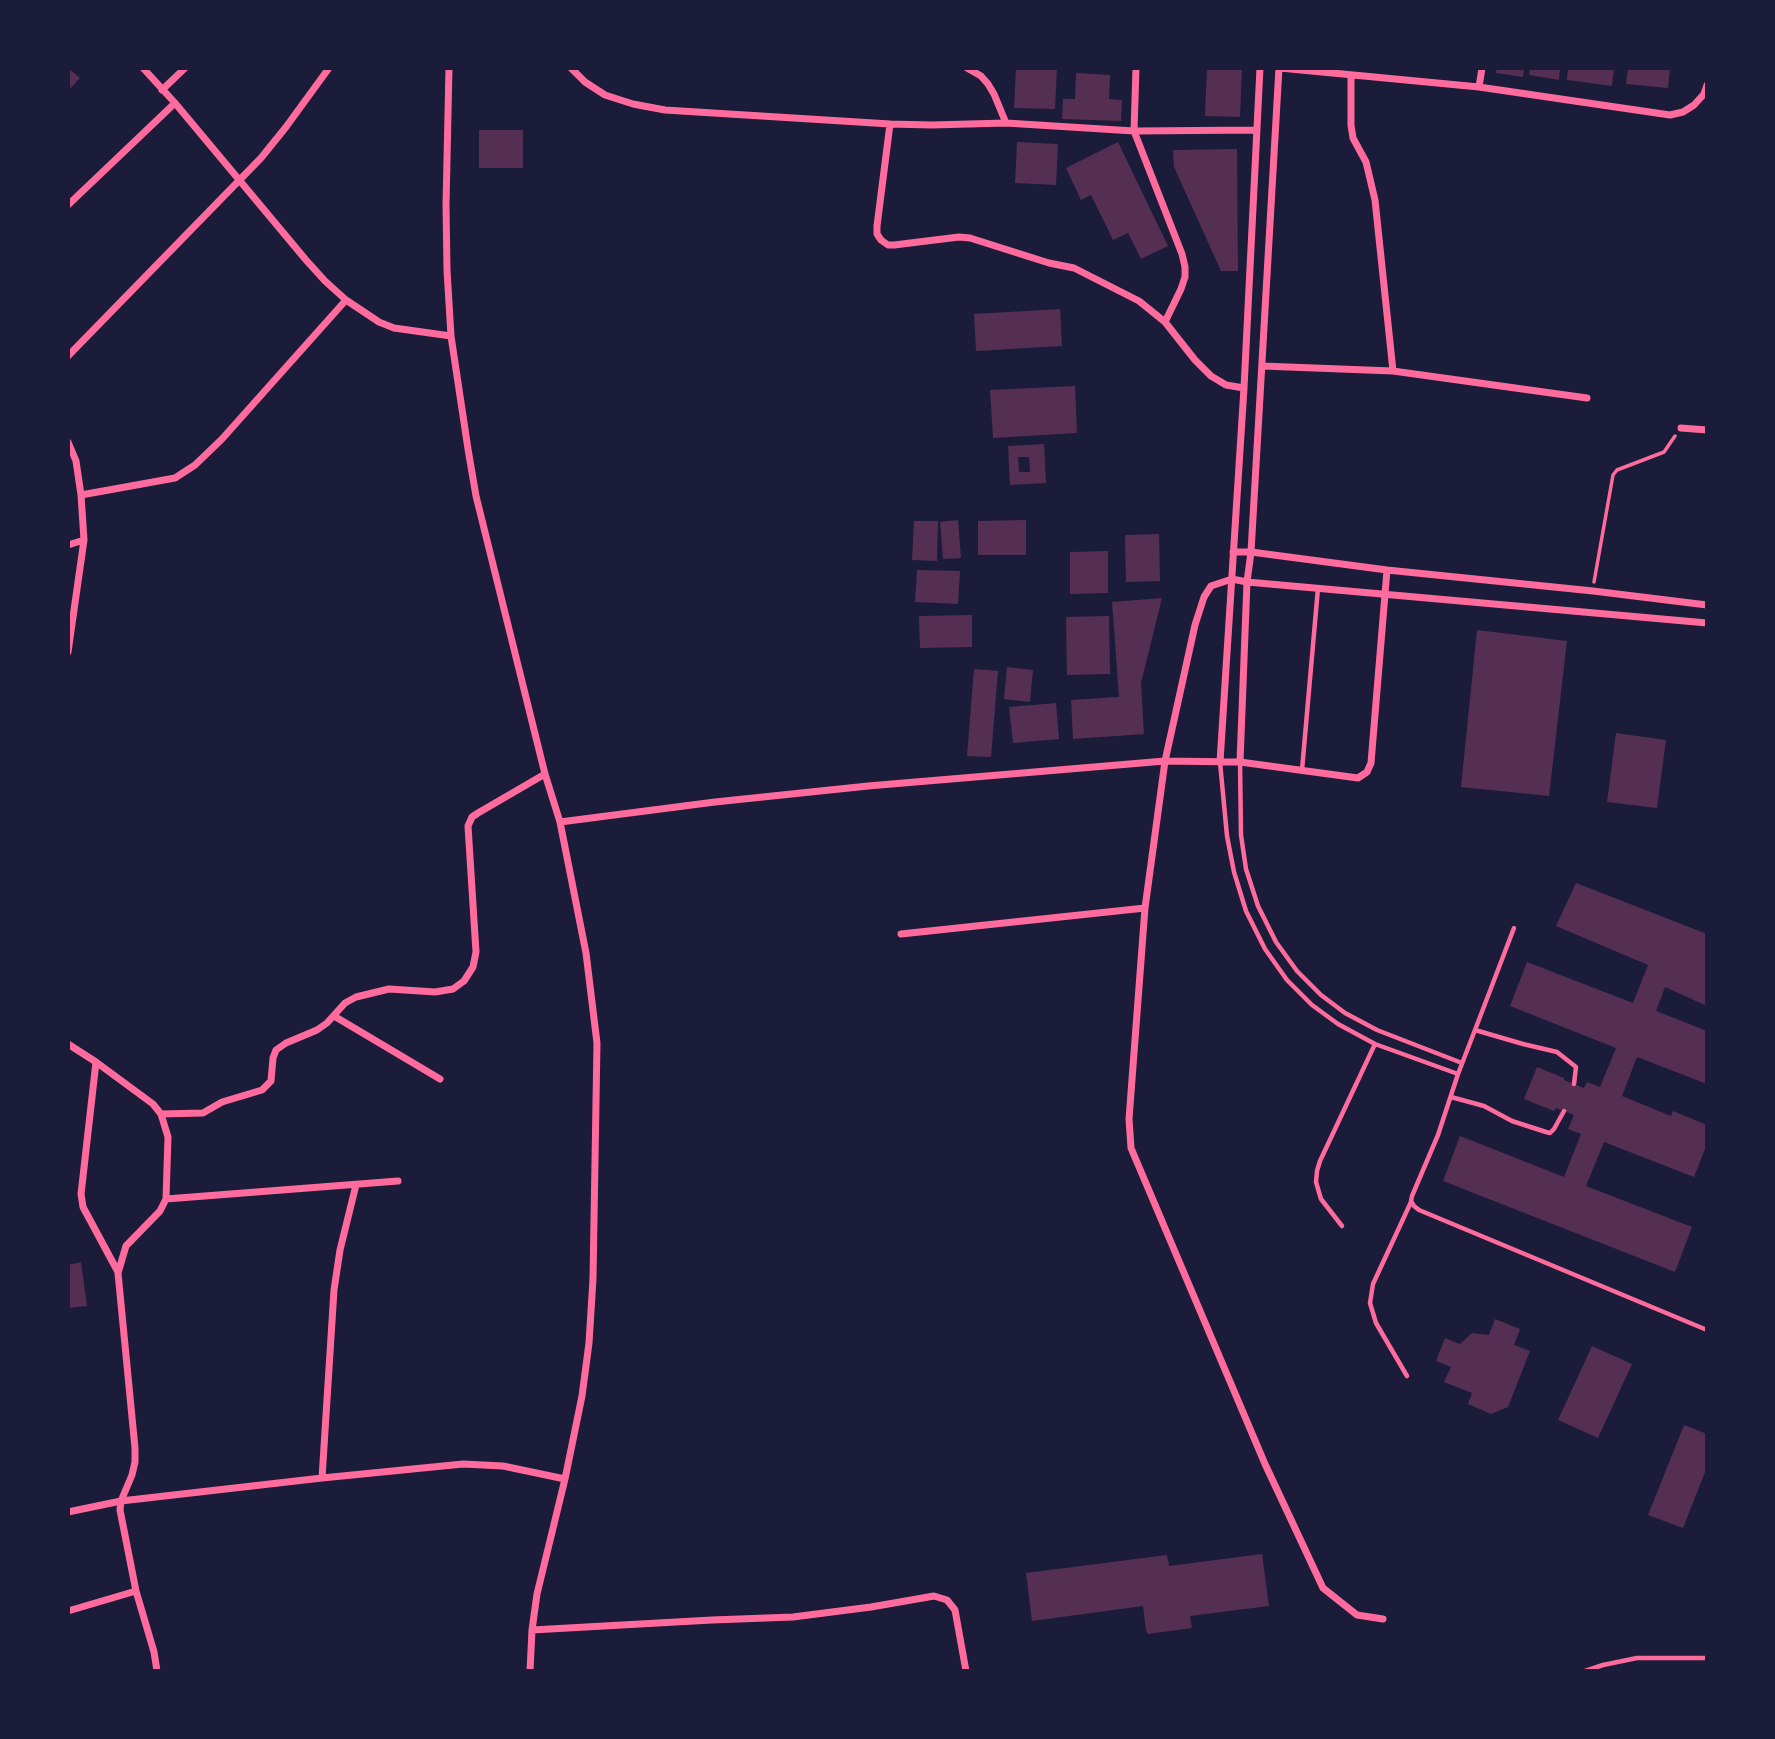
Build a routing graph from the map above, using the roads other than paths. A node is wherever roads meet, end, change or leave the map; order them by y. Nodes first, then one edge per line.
1 (143, 68) edge
2 (185, 68) edge
3 (329, 68) edge
4 (449, 68) edge
5 (571, 68) edge
6 (967, 68) edge
7 (1136, 68) edge
8 (1260, 68) edge
9 (1279, 68) edge
10 (1482, 68) edge
11 (1352, 75) junction
12 (1707, 85) edge
13 (1479, 87) junction
14 (162, 90) junction
15 (175, 103) junction
16 (1006, 123) junction
17 (890, 124) junction
18 (1256, 130) junction
19 (1134, 131) junction
20 (239, 181) junction
21 (68, 205) edge
22 (346, 300) junction
23 (1165, 323) junction
24 (451, 336) junction
25 (68, 356) edge
26 (1262, 366) junction
27 (1393, 371) junction
28 (1244, 388) junction
29 (1587, 398) dead end
30 (1681, 428) road end
31 (1707, 430) edge
32 (68, 442) edge
33 (81, 495) junction
34 (84, 540) junction
35 (68, 545) edge
36 (1233, 552) junction
37 (1251, 552) junction
38 (1387, 570) junction
39 (1232, 579) junction
40 (1247, 582) junction
41 (1318, 588) junction
42 (1385, 594) junction
43 (1707, 605) edge
44 (1707, 623) edge
45 (68, 652) edge
46 (1165, 761) junction
47 (1220, 762) junction
48 (1240, 762) junction
49 (1302, 771) junction
50 (545, 774) junction
51 (560, 822) junction
52 (1145, 908) junction
53 (1514, 928) dead end
54 (901, 934) dead end
55 (334, 1016) junction
56 (1475, 1030) junction
57 (68, 1044) edge
58 (1375, 1044) junction
59 (96, 1062) junction
60 (1462, 1063) junction
61 (1458, 1074) junction
62 (440, 1079) dead end
63 (1574, 1084) dead end
64 (1451, 1097) junction
65 (1564, 1111) dead end
66 (161, 1114) junction
67 (398, 1181) dead end
68 (356, 1185) junction
69 (166, 1199) junction
70 (1411, 1201) junction
71 (1342, 1226) dead end
72 (118, 1273) junction
73 (1707, 1330) edge
74 (1407, 1376) dead end
75 (322, 1478) junction
76 (565, 1479) junction
77 (121, 1501) junction
78 (68, 1512) edge
79 (136, 1591) junction
80 (68, 1611) edge
81 (1383, 1619) dead end
82 (532, 1630) junction
83 (1707, 1658) edge
84 (157, 1671) edge
85 (530, 1671) edge
86 (966, 1671) edge
87 (1585, 1671) edge

1 - 14 street
2 - 14 street
3 - 20 street
4 - 24 street
5 - 17 street
6 - 16 street
7 - 19 street
8 - 18 street
9 - 11 street
9 - 26 street
10 - 13 street
11 - 13 street
11 - 27 street
12 - 13 street
14 - 15 street
15 - 20 street
15 - 21 street
16 - 17 street
16 - 19 street
17 - 23 street
18 - 19 street
18 - 28 street
19 - 23 street
20 - 22 street
20 - 25 street
22 - 24 street
22 - 33 street
23 - 28 street
24 - 50 street
26 - 27 street
26 - 37 street
27 - 29 street
28 - 36 street
30 - 31 street
32 - 33 street
33 - 34 street
34 - 35 street
34 - 45 street
36 - 37 street
36 - 39 street
37 - 38 street
37 - 40 street
38 - 42 street
38 - 43 street
39 - 40 street
39 - 46 street
39 - 47 street
40 - 41 street
40 - 48 street
41 - 42 street
41 - 49 lane
42 - 44 street
42 - 49 street
46 - 47 street
46 - 51 street
46 - 52 street
47 - 48 street
47 - 58 lane
48 - 49 street
48 - 60 lane
50 - 51 street
50 - 55 street
51 - 76 street
52 - 54 street
52 - 81 street
53 - 56 lane
55 - 62 street
55 - 66 street
56 - 60 lane
56 - 63 lane
57 - 59 street
58 - 61 lane
58 - 71 lane
59 - 66 street
59 - 72 street
60 - 61 lane
61 - 64 lane
64 - 65 lane
64 - 70 lane
66 - 69 street
67 - 68 street
68 - 69 street
68 - 75 street
69 - 72 street
70 - 73 lane
70 - 74 lane
72 - 77 street
75 - 76 street
75 - 77 street
76 - 82 street
77 - 78 street
77 - 79 street
79 - 80 street
79 - 84 street
82 - 85 street
82 - 86 street
83 - 87 lane

